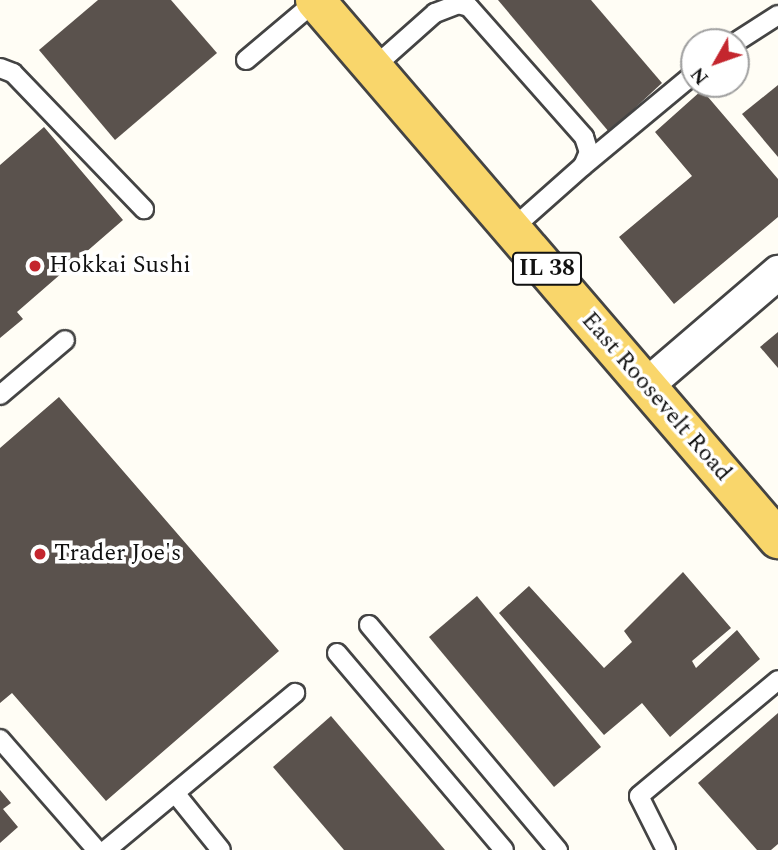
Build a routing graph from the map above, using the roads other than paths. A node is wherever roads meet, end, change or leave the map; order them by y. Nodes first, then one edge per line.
1 (315, 0) edge
2 (778, 15) edge
3 (750, 33) edge
4 (246, 60) dead end
5 (0, 68) edge
6 (373, 68) junction
7 (680, 86) edge
8 (583, 166) junction
9 (144, 209) dead end
10 (512, 229) junction
11 (778, 272) edge
12 (65, 340) dead end
13 (646, 385) junction
14 (0, 395) edge
15 (778, 539) edge
16 (369, 625) dead end
17 (337, 653) dead end
18 (778, 680) edge
19 (295, 693) dead end
20 (0, 738) edge
21 (175, 793) junction
22 (97, 850) edge
23 (106, 850) edge
24 (221, 850) edge
25 (504, 850) edge
26 (558, 850) edge
27 (666, 850) edge

1 - 4 lane
1 - 6 main road, East Roosevelt Road / IL 38
2 - 3 lane
5 - 9 lane
6 - 8 lane
6 - 10 main road, East Roosevelt Road / IL 38
7 - 8 lane
8 - 10 lane
10 - 13 main road, East Roosevelt Road / IL 38
11 - 13 street
12 - 14 lane
13 - 15 main road, East Roosevelt Road / IL 38
16 - 26 lane
17 - 25 lane
18 - 27 lane
19 - 21 lane
20 - 22 lane
21 - 23 lane
21 - 24 lane

